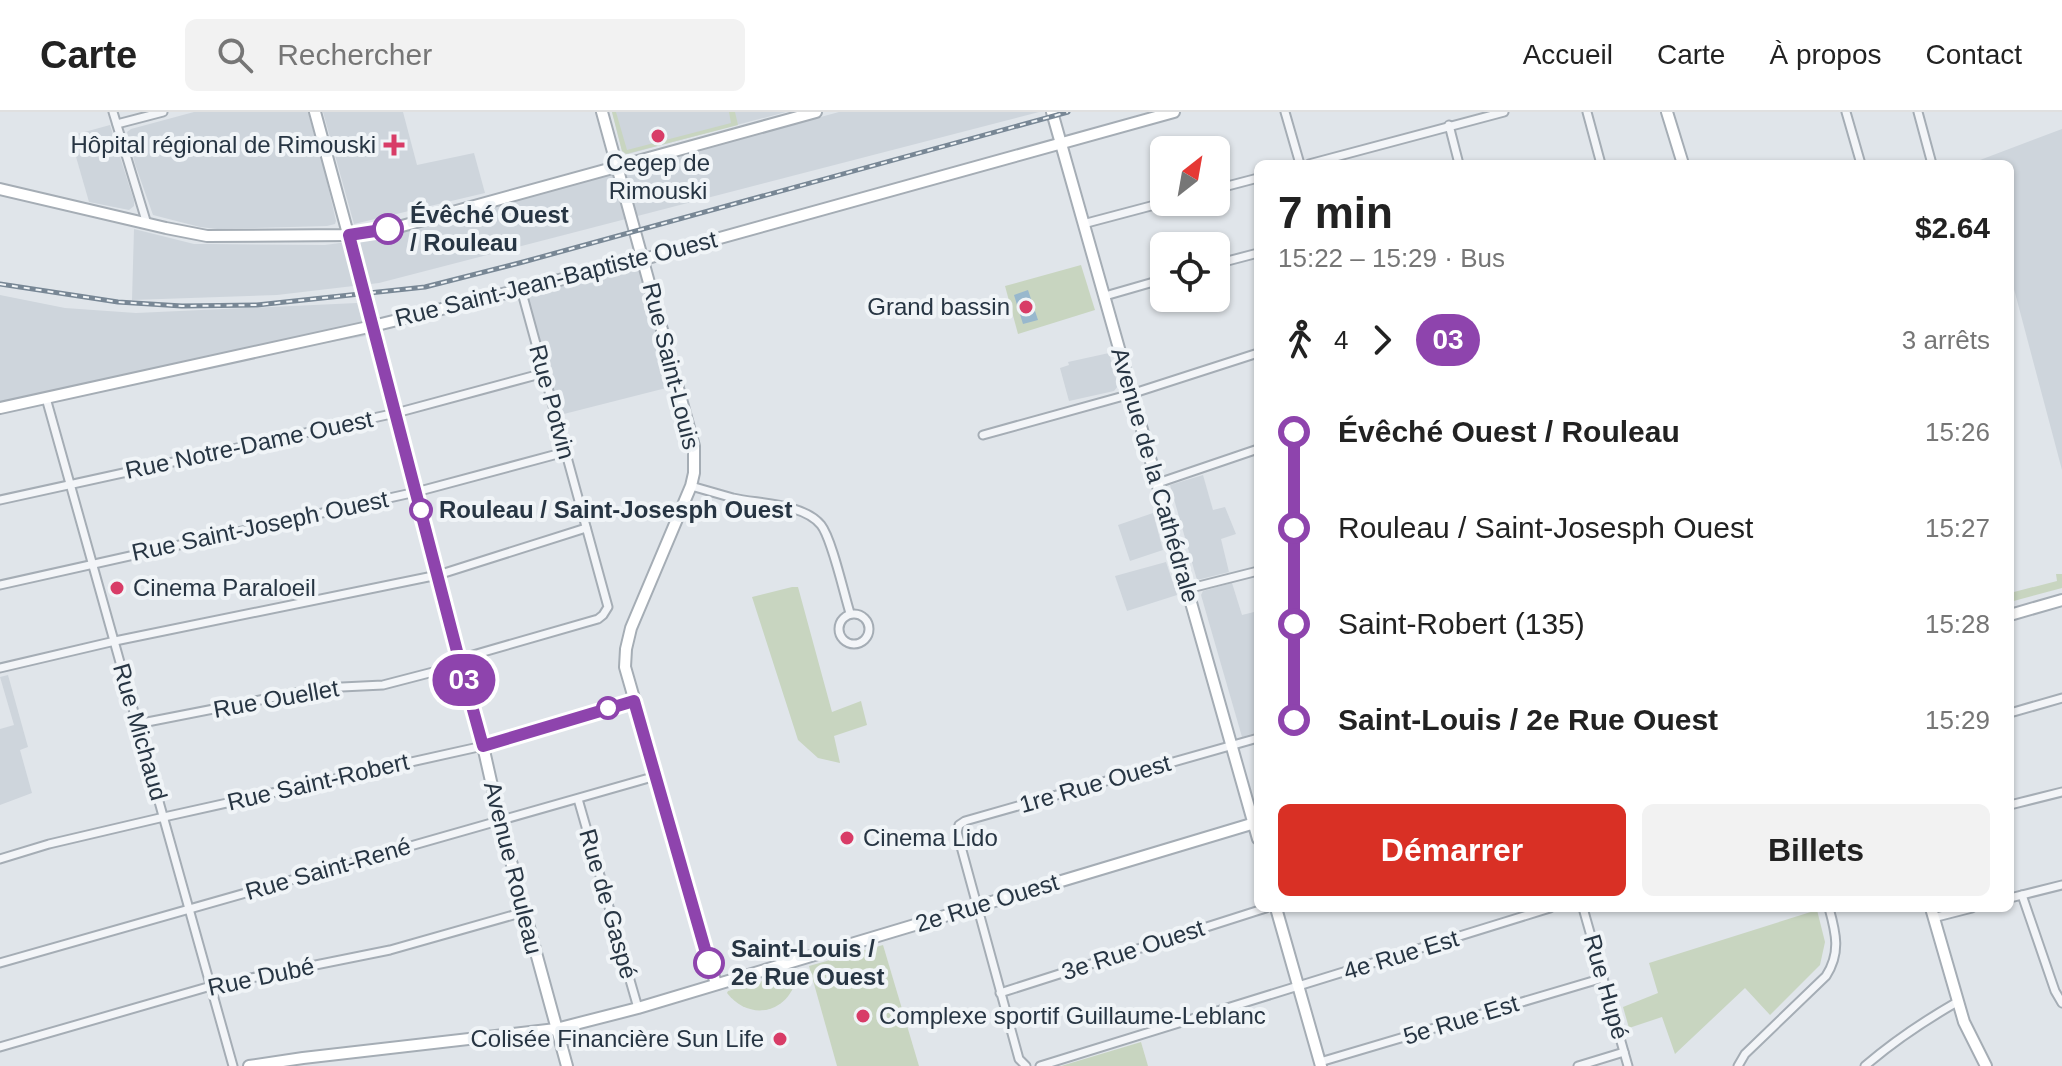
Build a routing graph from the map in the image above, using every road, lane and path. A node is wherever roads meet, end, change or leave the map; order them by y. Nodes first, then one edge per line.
1 (113, 112) edge
2 (163, 112) edge
3 (315, 112) edge
4 (602, 112) edge
5 (816, 112) edge
6 (1052, 112) edge
7 (1174, 112) edge
8 (1285, 112) edge
9 (1504, 112) edge
10 (1587, 112) edge
11 (1667, 112) edge
12 (1846, 112) edge
13 (1918, 112) edge
14 (117, 124) junction
15 (1449, 125) junction
16 (1060, 144) junction
17 (1299, 160) edge
18 (1323, 160) edge
19 (1458, 160) edge
20 (1600, 160) edge
21 (1682, 160) edge
22 (1860, 160) edge
23 (1931, 160) edge
24 (617, 167) junction
25 (1254, 179) edge
26 (1230, 185) edge
27 (0, 189) edge
28 (1150, 206) edge
29 (147, 224) junction
30 (1083, 224) junction
31 (349, 235) junction
32 (1254, 254) edge
33 (644, 259) junction
34 (1230, 260) edge
35 (1150, 283) edge
36 (521, 289) junction
37 (1105, 296) junction
38 (373, 326) junction
39 (1254, 354) edge
40 (544, 373) junction
41 (1131, 394) junction
42 (46, 398) junction
43 (0, 408) edge
44 (396, 413) junction
45 (983, 435) dead end
46 (1254, 450) edge
47 (565, 452) junction
48 (1158, 483) junction
49 (69, 485) junction
50 (691, 486) junction
51 (416, 492) junction
52 (0, 500) edge
53 (586, 528) junction
54 (91, 564) junction
55 (1254, 572) edge
56 (438, 575) junction
57 (0, 585) edge
58 (1187, 589) junction
59 (2062, 600) edge
60 (608, 607) joint
61 (850, 613) junction
62 (2014, 614) edge
63 (115, 641) junction
64 (459, 662) junction
65 (0, 668) edge
66 (2062, 698) edge
67 (634, 701) junction
68 (2014, 712) edge
69 (137, 724) junction
70 (1254, 739) edge
71 (483, 746) junction
72 (1232, 746) junction
73 (656, 776) junction
74 (2062, 792) edge
75 (578, 799) junction
76 (2014, 804) edge
77 (1254, 816) edge
78 (164, 817) junction
79 (500, 821) junction
80 (1254, 823) edge
81 (0, 859) edge
82 (2062, 885) edge
83 (2022, 895) junction
84 (2014, 897) edge
85 (977, 907) junction
86 (190, 908) junction
87 (524, 912) junction
88 (1254, 912) edge
89 (1277, 912) edge
90 (1537, 912) edge
91 (1584, 912) edge
92 (1830, 912) edge
93 (1932, 913) edge
94 (0, 963) edge
95 (1603, 978) junction
96 (716, 984) junction
97 (211, 986) junction
98 (1298, 987) junction
99 (1000, 993) junction
100 (1957, 1002) junction
101 (2062, 1003) edge
102 (638, 1008) junction
103 (556, 1029) junction
104 (0, 1047) edge
105 (1624, 1052) junction
106 (304, 1062) edge
107 (1320, 1064) edge
108 (233, 1066) edge
109 (249, 1066) edge
110 (567, 1066) edge
111 (1026, 1066) edge
112 (1040, 1066) edge
113 (1578, 1066) edge
114 (1628, 1066) edge
115 (1738, 1066) edge
116 (1865, 1066) edge
117 (1986, 1066) edge

1 - 14 street
2 - 14 street
3 - 31 street, Avenue Rouleau
4 - 24 street, Rue Saint-Louis
5 - 24 street
6 - 16 street, Avenue de la Cathédrale
7 - 16 street, Rue Saint-Jean-Baptiste Ouest
8 - 17 street
9 - 15 street
10 - 20 street
11 - 21 street
12 - 22 street
13 - 23 street
14 - 29 street
15 - 18 street
15 - 19 street
16 - 30 street, Avenue de la Cathédrale
16 - 33 street, Rue Saint-Jean-Baptiste Ouest
24 - 31 street
24 - 33 street, Rue Saint-Louis
25 - 26 street
27 - 29 street
28 - 30 street
29 - 31 street
30 - 37 street, Avenue de la Cathédrale
31 - 38 street, Avenue Rouleau
32 - 34 street
33 - 36 street, Rue Saint-Jean-Baptiste Ouest
33 - 50 street, Rue Saint-Louis
35 - 37 street
36 - 38 street, Rue Saint-Jean-Baptiste Ouest
36 - 40 street, Rue Potvin
37 - 41 street, Avenue de la Cathédrale
38 - 42 street, Rue Saint-Jean-Baptiste Ouest
38 - 44 street, Avenue Rouleau
39 - 41 street
40 - 44 street, Rue Notre-Dame Ouest
40 - 47 street, Rue Potvin
41 - 45 street
41 - 48 street, Avenue de la Cathédrale
42 - 43 street, Rue Saint-Jean-Baptiste Ouest
42 - 49 street, Rue Michaud
44 - 49 street, Rue Notre-Dame Ouest
44 - 51 street, Avenue Rouleau
46 - 48 street
47 - 51 street, Rue Saint-Joseph Ouest
47 - 53 street, Rue Potvin
48 - 58 street, Avenue de la Cathédrale
49 - 52 street, Rue Notre-Dame Ouest
49 - 54 street, Rue Michaud
50 - 61 street
50 - 67 street, Rue Saint-Louis
51 - 54 street, Rue Saint-Joseph Ouest
51 - 56 street, Avenue Rouleau
53 - 56 street
53 - 60 street, Rue Potvin
54 - 57 street, Rue Saint-Joseph Ouest
54 - 63 street, Rue Michaud
55 - 58 street
56 - 63 street
56 - 64 street, Avenue Rouleau
58 - 72 street, Avenue de la Cathédrale
59 - 62 street
60 - 64 street, Rue Ouellet
61 - 61 street
63 - 65 street
63 - 69 street, Rue Michaud
64 - 69 street, Rue Ouellet
64 - 71 street, Avenue Rouleau
66 - 68 street
67 - 71 street, Rue Saint-Robert
67 - 73 street, Rue Saint-Louis
69 - 78 street, Rue Michaud
70 - 72 street, 1re Rue Ouest
71 - 78 street, Rue Saint-Robert
71 - 79 street, Avenue Rouleau
72 - 77 street, Avenue de la Cathédrale
72 - 85 street, 1re Rue Ouest
73 - 75 street, Rue Saint-René
73 - 96 street, Rue Saint-Louis
74 - 76 street
75 - 79 street, Rue Saint-René
75 - 102 street, Rue de Gaspé
78 - 81 street, Rue Saint-Robert
78 - 86 street, Rue Michaud
79 - 86 street, Rue Saint-René
79 - 87 street, Avenue Rouleau
80 - 85 street, 2e Rue Ouest
82 - 83 street
83 - 84 street
83 - 101 street
85 - 96 street, 2e Rue Ouest
85 - 99 street
86 - 94 street, Rue Saint-René
86 - 97 street, Rue Michaud
87 - 97 street, Rue Dubé
87 - 103 street, Avenue Rouleau
88 - 99 street, 3e Rue Ouest
89 - 98 street
90 - 98 street, 4e Rue Est
91 - 95 street, Rue Hupé
92 - 115 street
93 - 100 street
95 - 105 street, Rue Hupé
95 - 107 street, 5e Rue Est
96 - 102 street, 2e Rue Ouest
97 - 104 street, Rue Dubé
97 - 108 street, Rue Michaud
98 - 107 street
98 - 112 street, 4e Rue Est
99 - 111 street
100 - 116 street
100 - 117 street
102 - 103 street, 2e Rue Ouest
103 - 106 street, 2e Rue Ouest
103 - 110 street, Avenue Rouleau
105 - 113 street
105 - 114 street, Rue Hupé
106 - 109 street, 2e Rue Ouest

